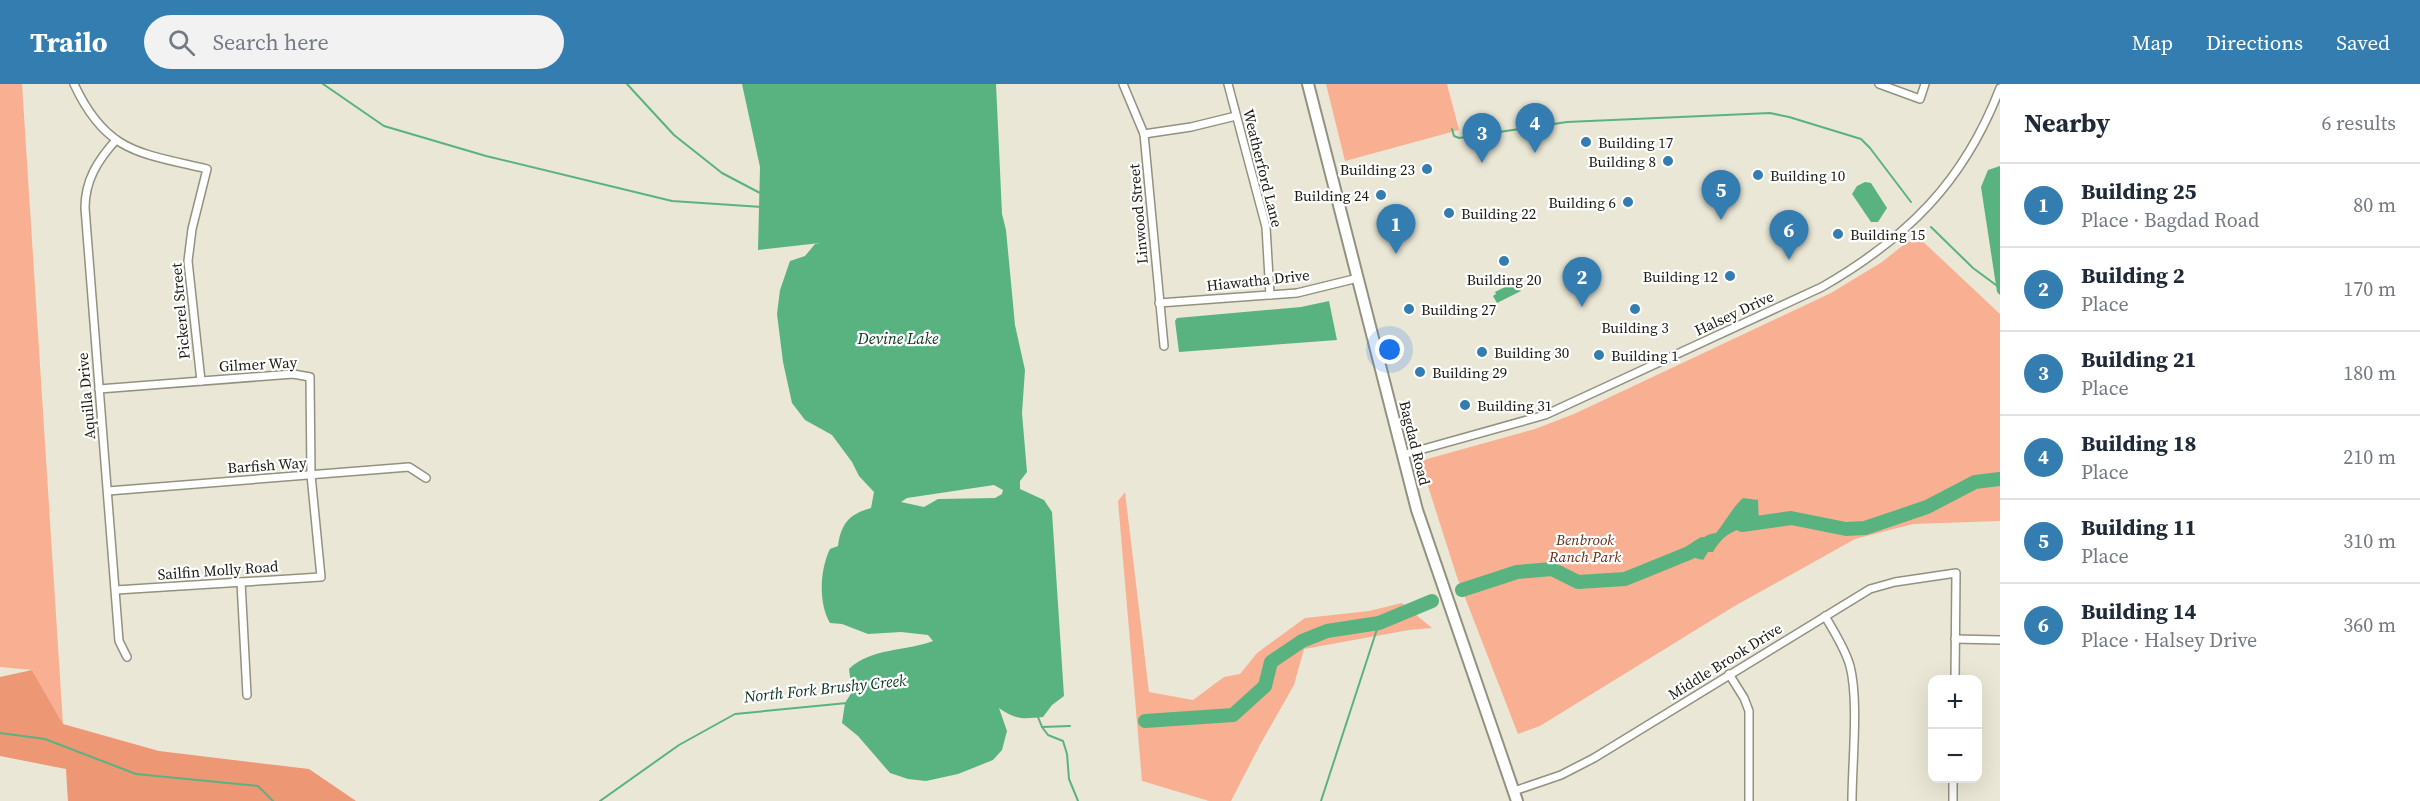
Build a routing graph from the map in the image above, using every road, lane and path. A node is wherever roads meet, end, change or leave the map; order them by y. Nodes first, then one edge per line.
1 (74, 84) edge
2 (1123, 84) edge
3 (1228, 84) edge
4 (1308, 84) edge
5 (1880, 84) edge
6 (1925, 84) edge
7 (2000, 88) edge
8 (1236, 116) junction
9 (1144, 134) junction
10 (116, 140) junction
11 (1358, 278) junction
12 (1270, 295) junction
13 (1160, 303) junction
14 (1164, 346) dead end
15 (201, 381) junction
16 (99, 389) junction
17 (1402, 455) junction
18 (311, 475) junction
19 (426, 478) dead end
20 (108, 491) junction
21 (241, 582) junction
22 (116, 590) junction
23 (1825, 616) junction
24 (1955, 639) junction
25 (2000, 640) edge
26 (128, 657) dead end
27 (1729, 674) junction
28 (1955, 675) edge
29 (247, 695) dead end
30 (1953, 783) edge
31 (1516, 796) edge
32 (1749, 801) edge
33 (1852, 801) edge
34 (1953, 801) edge

1 - 10 street
2 - 9 street, Linwood Street
3 - 8 street, Weatherford Lane
4 - 11 street, Bagdad Road
5 - 6 street
7 - 17 street, Halsey Drive
8 - 9 street
8 - 12 street, Weatherford Lane
9 - 13 street, Linwood Street
10 - 15 street, Pickerel Street
10 - 16 street, Aquilla Drive
11 - 12 street, Hiawatha Drive
11 - 17 street, Bagdad Road
12 - 13 street, Hiawatha Drive
13 - 14 street, Linwood Street
15 - 16 street, Gilmer Way
15 - 18 street, Gilmer Way
16 - 20 street, Aquilla Drive
17 - 31 street, Bagdad Road
18 - 19 street, Barfish Way
18 - 20 street, Barfish Way
18 - 21 street, Sailfin Molly Road
20 - 22 street, Aquilla Drive
21 - 22 street, Sailfin Molly Road
21 - 29 street
22 - 26 street, Aquilla Drive
23 - 24 street, Middle Brook Drive
23 - 27 street, Middle Brook Drive
23 - 33 street
24 - 25 street
24 - 28 street
27 - 31 street, Middle Brook Drive
27 - 32 street
30 - 34 street

